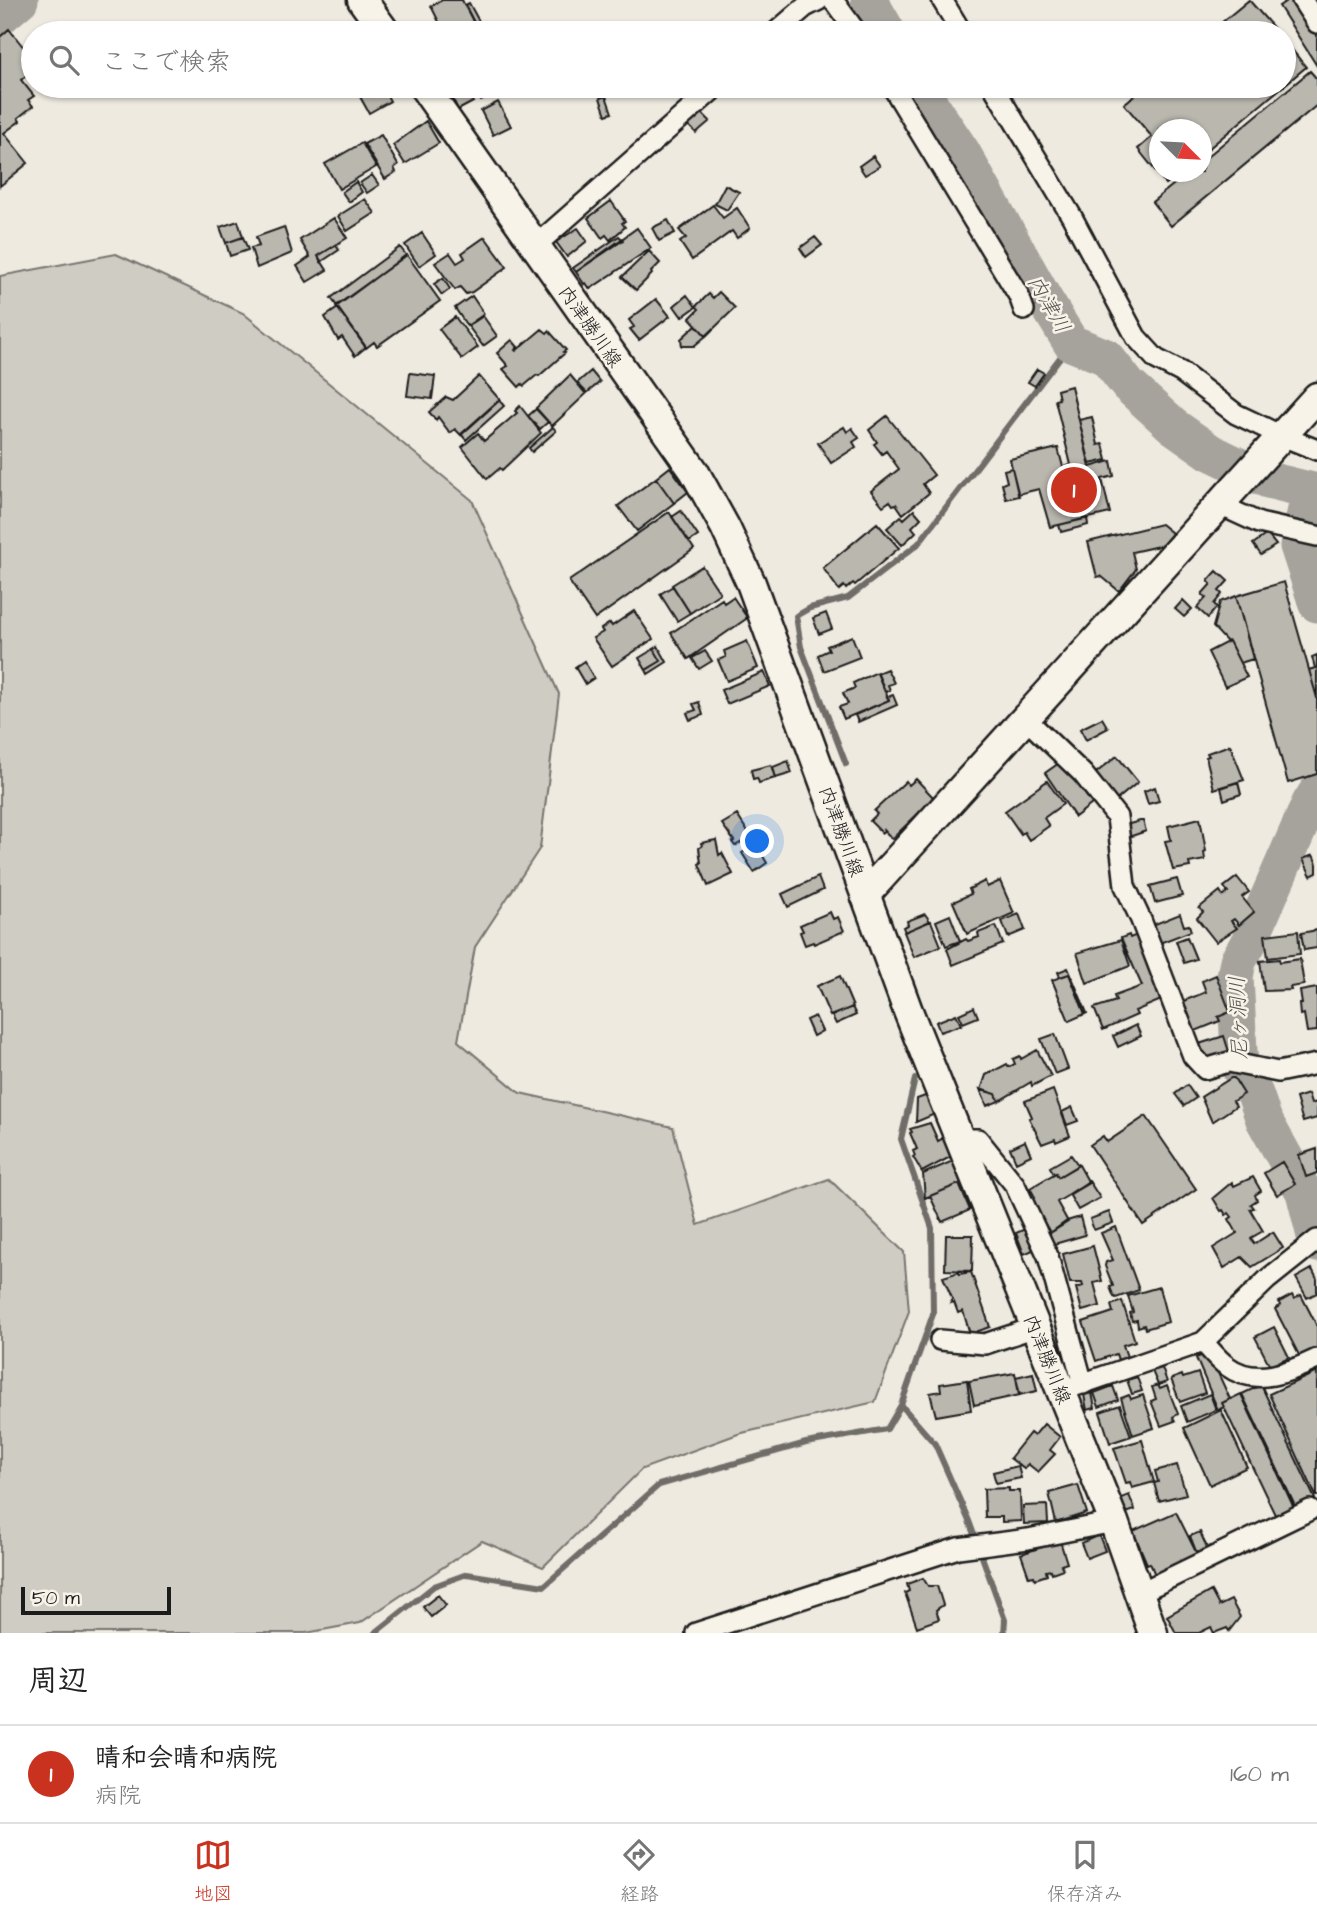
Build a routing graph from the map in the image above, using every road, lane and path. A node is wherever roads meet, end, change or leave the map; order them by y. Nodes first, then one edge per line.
1 (362, 0) edge
2 (819, 0) edge
3 (834, 0) edge
4 (942, 0) edge
5 (1302, 0) edge
6 (377, 21) edge
7 (788, 21) edge
8 (849, 21) edge
9 (955, 21) edge
10 (1317, 23) edge
11 (430, 98) edge
12 (703, 98) edge
13 (899, 98) edge
14 (1000, 98) edge
15 (535, 246) junction
16 (1024, 310) dead end
17 (1317, 397) edge
18 (1282, 436) junction
19 (1317, 450) edge
20 (1220, 505) junction
21 (1308, 534) edge
22 (1026, 719) junction
23 (865, 895) junction
24 (1317, 1064) edge
25 (959, 1139) junction
26 (1317, 1240) edge
27 (1035, 1327) junction
28 (940, 1340) dead end
29 (1203, 1342) junction
30 (1317, 1359) edge
31 (1072, 1388) junction
32 (1310, 1510) dead end
33 (1114, 1522) junction
34 (1139, 1593) junction
35 (696, 1633) edge
36 (1153, 1633) edge

1 - 6 main road
2 - 7 street
3 - 8 street
4 - 9 street
5 - 10 street
11 - 15 main road, 内津勝川線
12 - 15 street
13 - 16 street
14 - 18 street
15 - 23 main road, 内津勝川線
17 - 18 main road
18 - 19 street
18 - 20 main road
20 - 21 street
20 - 22 main road
22 - 23 main road
22 - 24 street
23 - 25 main road, 内津勝川線
25 - 27 main road, 内津勝川線
25 - 31 street
26 - 29 street
27 - 28 street
27 - 31 main road, 内津勝川線
29 - 30 street
29 - 31 street
31 - 33 main road, 内津勝川線
32 - 34 street
33 - 34 main road, 内津勝川線
33 - 35 street
34 - 36 main road, 内津勝川線

